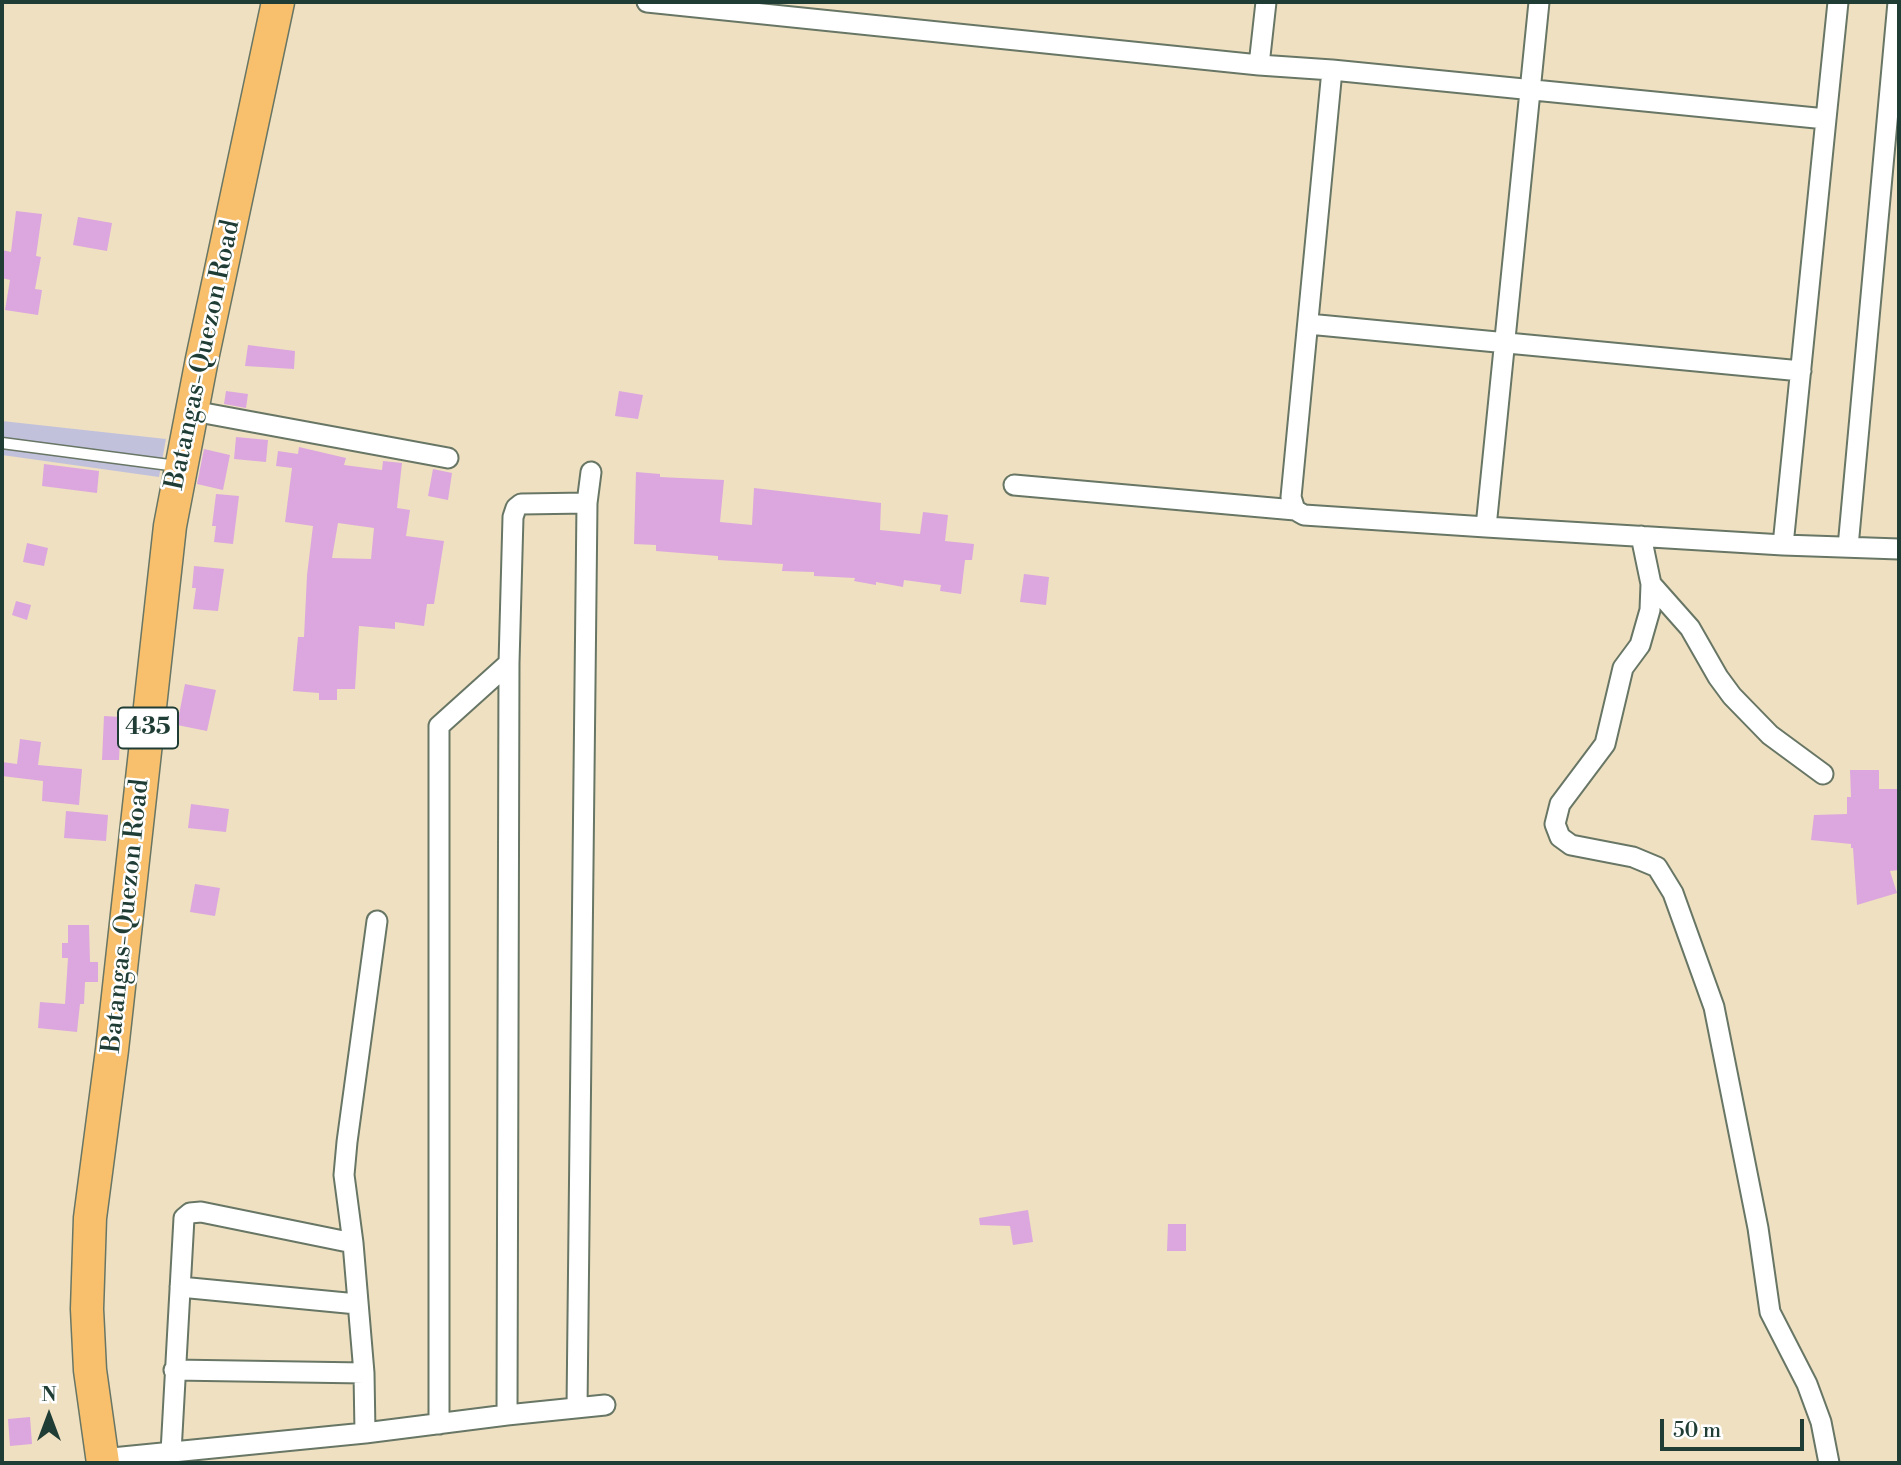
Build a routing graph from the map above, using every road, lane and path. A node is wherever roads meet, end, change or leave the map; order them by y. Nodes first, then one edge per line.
1 (278, 2) edge
2 (647, 2) edge
3 (1266, 2) edge
4 (1539, 2) edge
5 (1838, 2) edge
6 (1898, 2) edge
7 (1259, 65) junction
8 (1332, 70) junction
9 (1530, 90) junction
10 (1826, 119) junction
11 (1308, 324) junction
12 (1504, 343) junction
13 (1801, 371) junction
14 (192, 411) junction
15 (2, 443) edge
16 (447, 458) dead end
17 (181, 467) junction
18 (591, 472) dead end
19 (1014, 485) dead end
20 (587, 503) junction
21 (1295, 510) junction
22 (1486, 527) junction
23 (1641, 536) junction
24 (1783, 545) junction
25 (1848, 547) junction
26 (1899, 549) edge
27 (1651, 584) junction
28 (509, 663) junction
29 (1823, 774) dead end
30 (377, 920) dead end
31 (354, 1243) junction
32 (180, 1287) junction
33 (358, 1304) junction
34 (174, 1370) junction
35 (364, 1373) junction
36 (605, 1405) dead end
37 (577, 1408) junction
38 (506, 1415) junction
39 (439, 1424) junction
40 (365, 1433) junction
41 (171, 1451) junction
42 (103, 1461) edge
43 (1829, 1463) edge

1 - 14 main road, Batangas-Quezon Road / 435
2 - 7 street
3 - 7 street
4 - 9 street
5 - 10 street
6 - 25 street
7 - 8 street
8 - 9 street
8 - 11 street
9 - 10 street
9 - 12 street
10 - 13 street
11 - 12 street
11 - 21 street
12 - 13 street
12 - 22 street
13 - 24 street
14 - 16 street
14 - 17 main road, Batangas-Quezon Road / 435
15 - 17 lane
17 - 42 main road, Batangas-Quezon Road / 435
18 - 20 street
19 - 21 street
20 - 28 street
20 - 37 street
21 - 22 street
22 - 23 street
23 - 24 street
23 - 27 street
24 - 25 street
25 - 26 street
27 - 29 street
27 - 43 street
28 - 38 street
28 - 39 street
30 - 31 street
31 - 32 street
31 - 33 street
32 - 33 street
32 - 34 street
33 - 35 street
34 - 35 street
34 - 41 street
35 - 40 street
36 - 37 street
37 - 38 street
38 - 39 street
39 - 40 street
40 - 41 street
41 - 42 street

